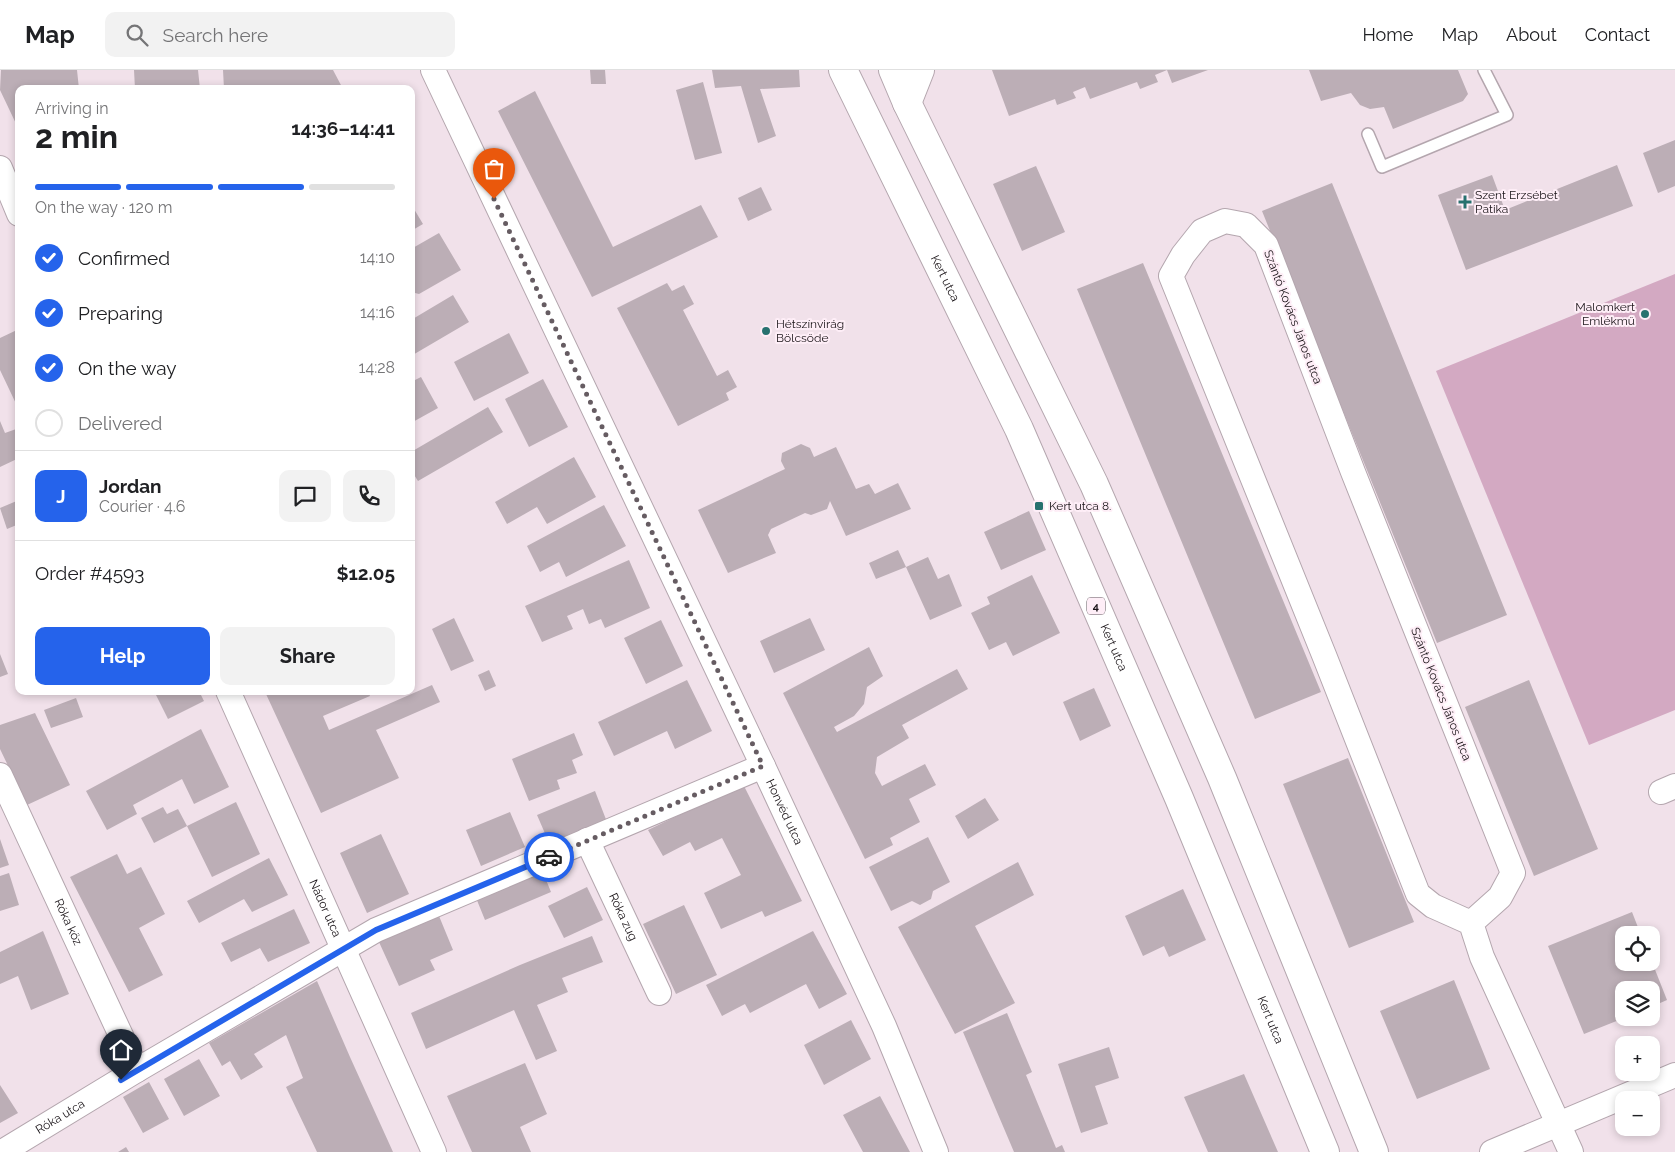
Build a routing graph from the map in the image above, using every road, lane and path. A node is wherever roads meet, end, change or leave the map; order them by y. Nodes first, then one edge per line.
1 (433, 70) edge
2 (843, 70) edge
3 (893, 70) edge
4 (920, 70) edge
5 (1484, 70) edge
6 (906, 103) junction
7 (1368, 134) dead end
8 (0, 168) edge
9 (15, 204) edge
10 (230, 695) edge
11 (763, 766) junction
12 (0, 775) edge
13 (588, 840) junction
14 (1471, 923) junction
15 (343, 950) junction
16 (659, 994) dead end
17 (137, 1070) junction
18 (1675, 1074) edge
19 (1559, 1124) junction
20 (30, 1144) edge
21 (2, 1152) edge
22 (434, 1152) edge
23 (936, 1152) edge
24 (1325, 1152) edge
25 (1374, 1152) edge
26 (1492, 1152) edge
27 (1571, 1152) edge

1 - 11 street, Honvéd utca
2 - 24 main road, Kert utca / 4
3 - 6 main road
4 - 6 main road
5 - 7 lane
6 - 25 main road
8 - 9 street
10 - 15 street, Nádor utca
11 - 13 street, Róka utca
11 - 23 street, Honvéd utca
12 - 17 street, Róka köz
13 - 15 street, Róka utca
13 - 16 street, Róka zug
14 - 14 street, Szántó Kovács János utca
14 - 19 street
15 - 17 street, Róka utca
15 - 22 street, Nádor utca
17 - 20 street, Róka utca
18 - 19 street
19 - 26 street
19 - 27 street
20 - 21 street, Róka utca

